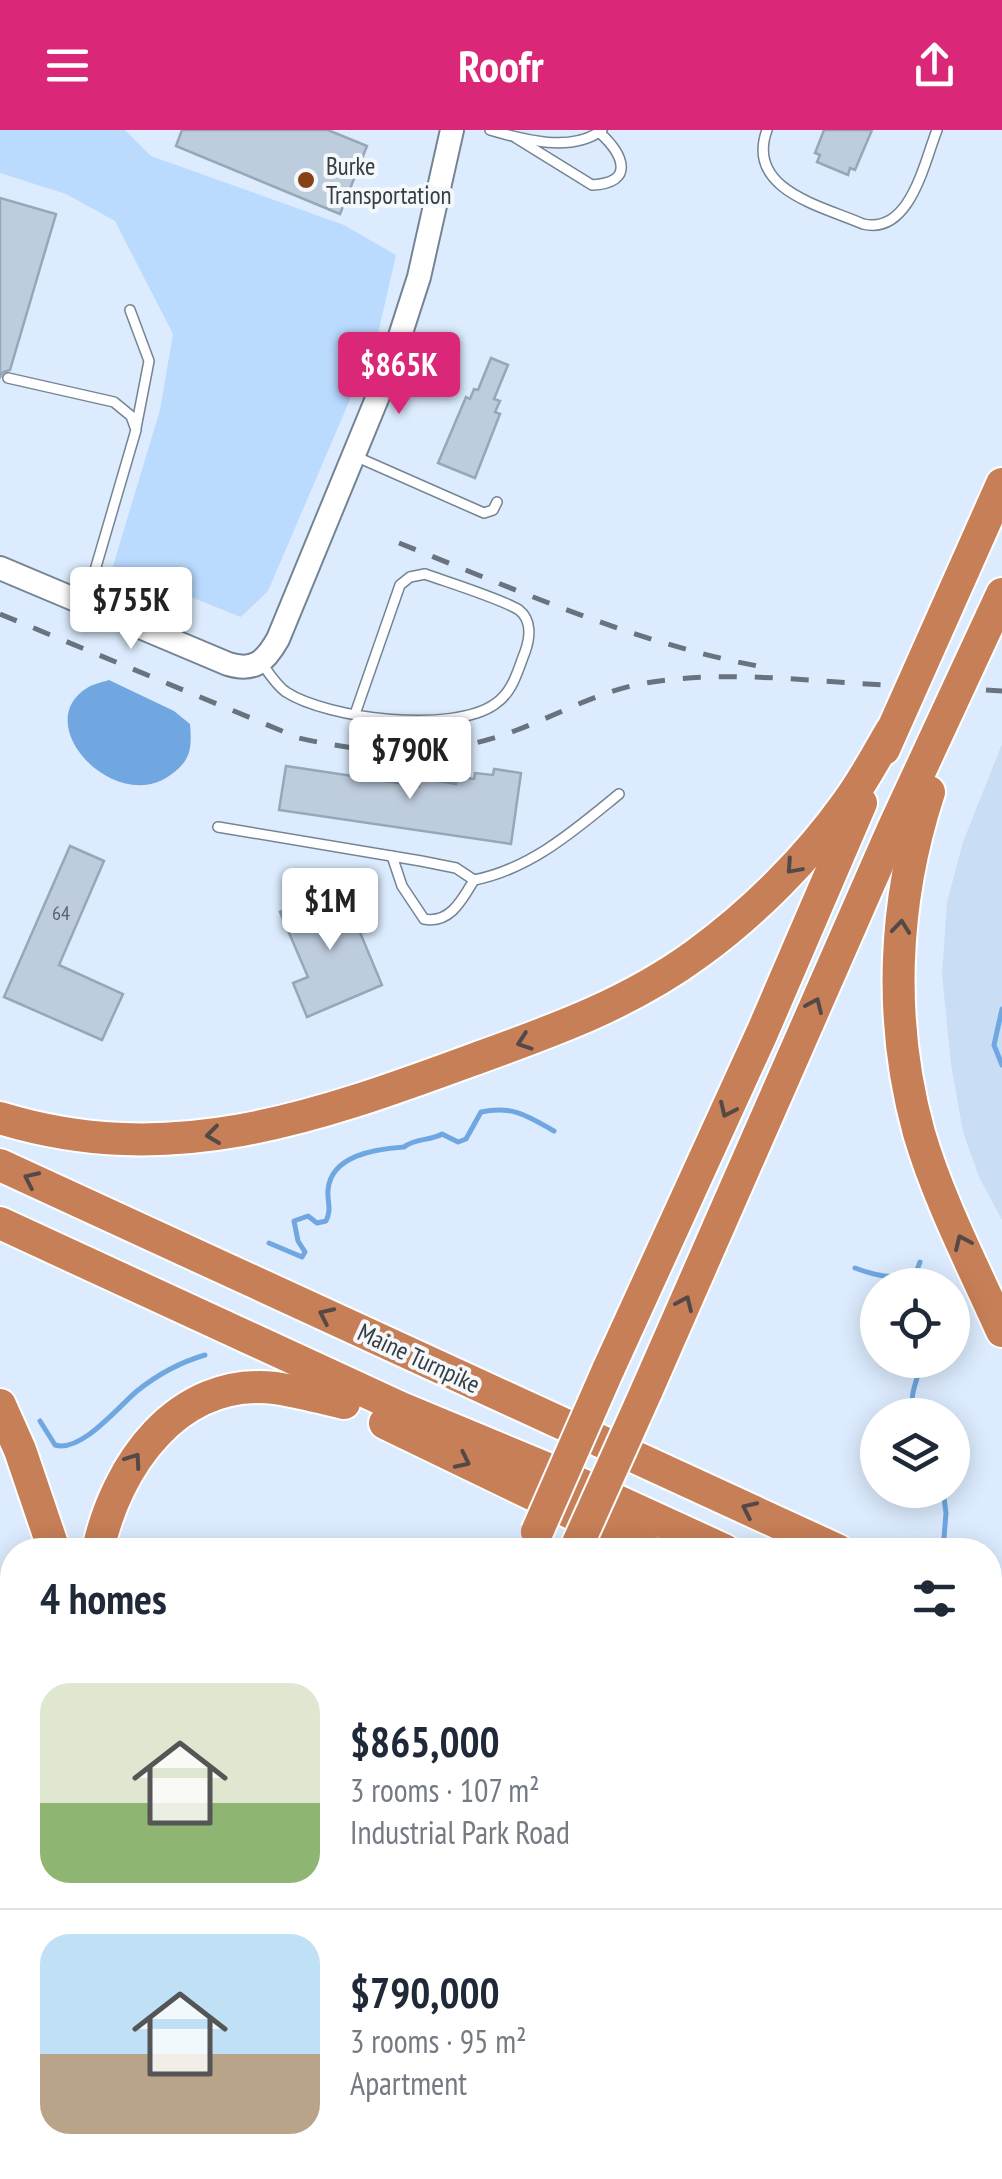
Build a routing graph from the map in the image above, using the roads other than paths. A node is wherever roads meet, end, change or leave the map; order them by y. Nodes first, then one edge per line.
1 (452, 130) edge
2 (490, 130) edge
3 (937, 130) edge
4 (601, 131) edge
5 (769, 132) edge
6 (516, 138) junction
7 (130, 310) dead end
8 (8, 378) dead end
9 (136, 430) junction
10 (354, 456) junction
11 (1002, 484) edge
12 (497, 502) dead end
13 (0, 568) edge
14 (1002, 594) edge
15 (85, 604) junction
16 (983, 638) junction
17 (261, 662) junction
18 (355, 714) junction
19 (891, 732) junction
20 (619, 794) dead end
21 (218, 828) dead end
22 (392, 856) junction
23 (474, 880) junction
24 (0, 1118) edge
25 (0, 1165) edge
26 (0, 1223) edge
27 (0, 1244) edge
28 (1002, 1331) edge
29 (344, 1403) junction
30 (0, 1405) edge
31 (50, 1538) edge
32 (101, 1538) edge
33 (533, 1538) edge
34 (579, 1538) edge
35 (623, 1538) edge
36 (698, 1538) edge
37 (812, 1538) edge

1 - 10 street
2 - 6 lane
3 - 5 lane
4 - 6 lane
4 - 6 lane
7 - 9 lane
8 - 9 lane
9 - 15 lane
10 - 12 lane
10 - 17 street
11 - 19 highway
13 - 15 street
14 - 16 highway
15 - 17 street
28 -> 16 highway
34 -> 16 highway, bridge
17 - 18 lane
18 - 18 lane
19 -> 24 highway
19 -> 33 highway, bridge
20 - 23 lane
21 - 22 lane
22 - 23 lane
22 - 23 lane
37 -> 25 highway, Maine Turnpike
26 - 36 highway, Maine Turnpike
27 - 29 highway
32 -> 29 highway
29 -> 35 highway
30 - 31 highway

